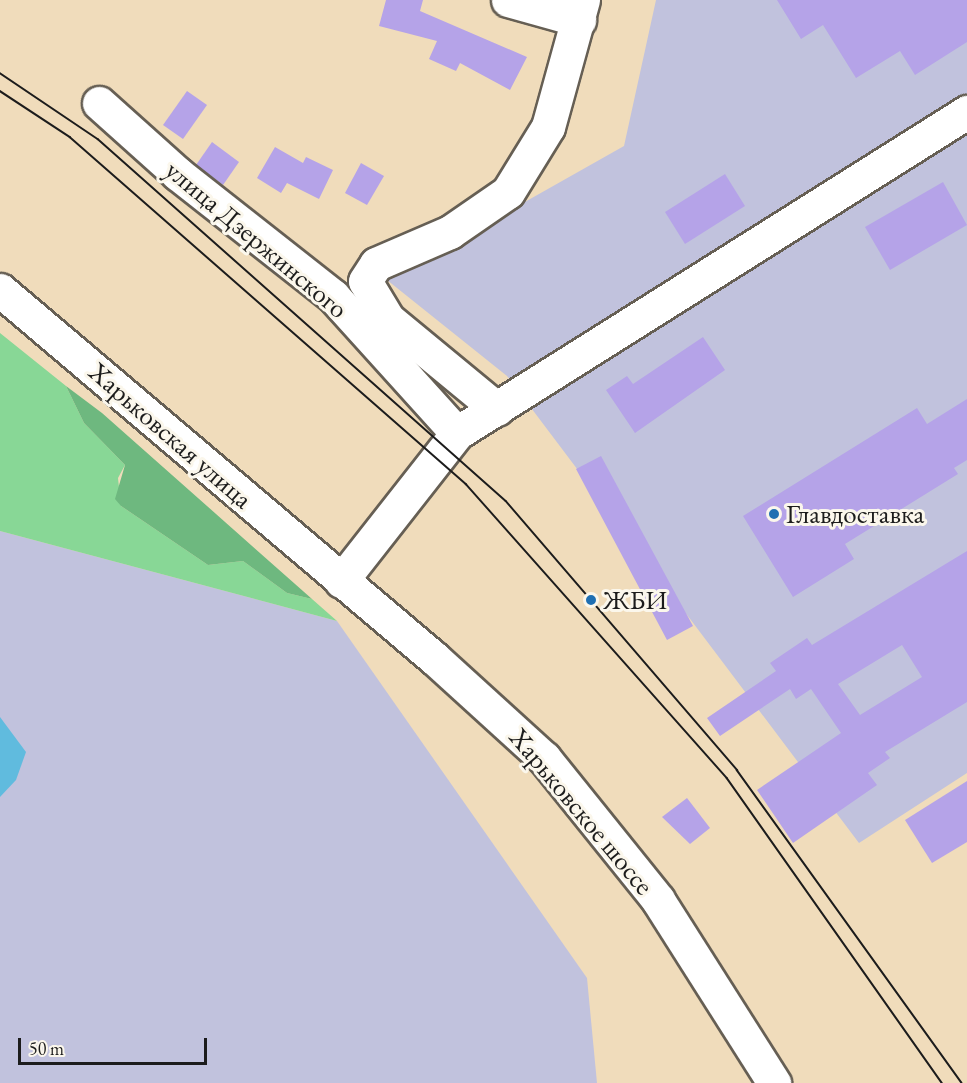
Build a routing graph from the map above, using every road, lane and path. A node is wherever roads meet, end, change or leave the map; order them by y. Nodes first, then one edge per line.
1 (508, 0) edge
2 (581, 10) edge
3 (99, 103) dead end
4 (967, 112) edge
5 (0, 290) edge
6 (497, 410) junction
7 (457, 434) junction
8 (341, 581) junction
9 (774, 1083) edge

1 - 2 street, улица Дзержинского
2 - 6 street, улица Дзержинского
3 - 7 street, улица Дзержинского
4 - 6 street
5 - 8 street, Харьковская улица
6 - 7 street
7 - 8 street
8 - 9 street, Харьковское шоссе

